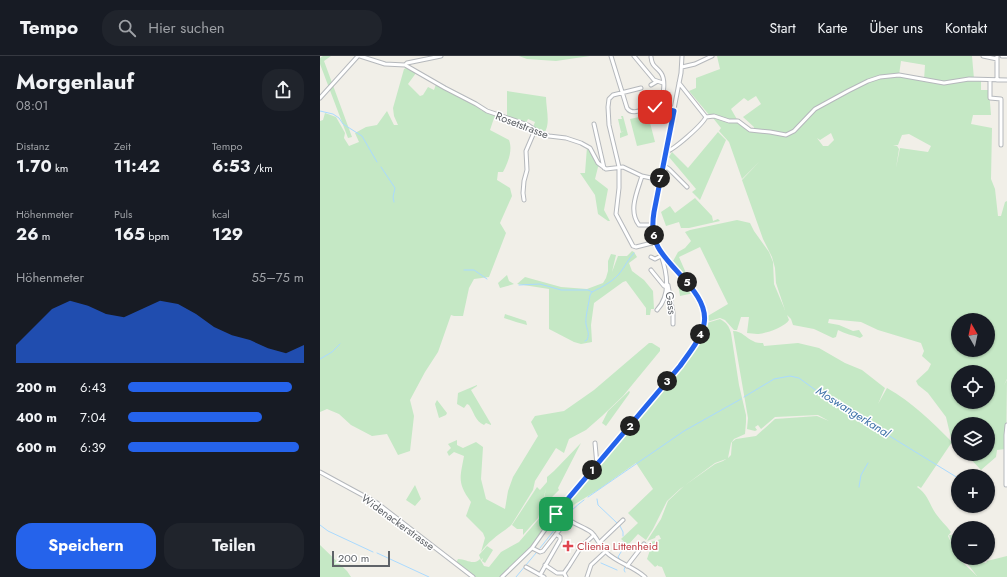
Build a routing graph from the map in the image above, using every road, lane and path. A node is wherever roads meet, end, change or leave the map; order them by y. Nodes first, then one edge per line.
1 (359, 56) edge
2 (441, 56) edge
3 (611, 56) edge
4 (634, 56) edge
5 (682, 56) edge
6 (712, 56) edge
7 (983, 56) edge
8 (1002, 56) edge
9 (1007, 56) edge
10 (651, 57) dead end
11 (997, 58) edge
12 (405, 65) junction
13 (682, 66) junction
14 (990, 80) junction
15 (997, 80) junction
16 (1007, 80) edge
17 (656, 82) junction
18 (663, 83) junction
19 (679, 83) junction
20 (651, 85) dead end
21 (641, 88) dead end
22 (622, 93) junction
23 (320, 98) edge
24 (660, 108) junction
25 (674, 111) junction
26 (706, 118) junction
27 (594, 124) dead end
28 (536, 130) junction
29 (1001, 145) dead end
30 (665, 152) junction
31 (663, 165) junction
32 (619, 167) junction
33 (604, 168) junction
34 (642, 176) junction
35 (660, 180) junction
36 (687, 187) dead end
37 (524, 200) dead end
38 (652, 224) junction
39 (656, 242) junction
40 (661, 254) junction
41 (651, 258) dead end
42 (651, 270) dead end
43 (666, 285) junction
44 (657, 310) dead end
45 (673, 324) dead end
46 (1007, 425) edge
47 (595, 443) dead end
48 (597, 465) junction
49 (320, 472) edge
50 (1006, 485) edge
51 (560, 511) junction
52 (566, 517) junction
53 (624, 520) dead end
54 (556, 534) junction
55 (594, 536) junction
56 (599, 543) junction
57 (644, 544) dead end
58 (532, 548) junction
59 (605, 552) junction
60 (545, 565) junction
61 (627, 566) junction
62 (526, 567) dead end
63 (564, 573) junction
64 (540, 574) junction
65 (472, 577) edge
66 (502, 577) edge
67 (544, 577) edge
68 (566, 577) edge
69 (588, 577) edge
70 (645, 577) edge

1 - 12 street
1 - 23 street
2 - 12 street
3 - 22 street
4 - 17 street
5 - 13 street
6 - 13 street
7 - 11 street
8 - 9 street
10 - 18 street
11 - 15 street
12 - 28 street, Rosetstrasse
13 - 19 street
14 - 15 street
14 - 26 street
14 - 29 street
15 - 16 street
17 - 18 street
17 - 20 street
18 - 24 street
19 - 25 street
19 - 26 street
21 - 22 street
22 - 24 street
22 - 32 street
24 - 25 street
25 - 30 street
26 - 30 street
27 - 33 street
28 - 33 street, Rosetstrasse
28 - 37 street
30 - 31 street
31 - 35 street
31 - 36 street
32 - 33 street
32 - 34 street
32 - 39 street
34 - 35 street
34 - 38 street
35 - 38 street
38 - 39 street
39 - 40 street
40 - 41 street
40 - 43 street, Gass
40 - 48 street
42 - 43 street
43 - 44 street
43 - 45 street, Gass
46 - 50 street
47 - 48 street
48 - 51 street
49 - 65 street, Widenackerstrasse
51 - 52 street
51 - 58 street
52 - 54 street
52 - 55 street
53 - 56 street
54 - 58 street
54 - 60 street
55 - 56 street
55 - 63 street
56 - 59 street
57 - 61 street
58 - 66 street
59 - 61 street
59 - 69 street
60 - 63 street
60 - 64 street
61 - 70 street
62 - 64 street
63 - 68 street
64 - 67 street

